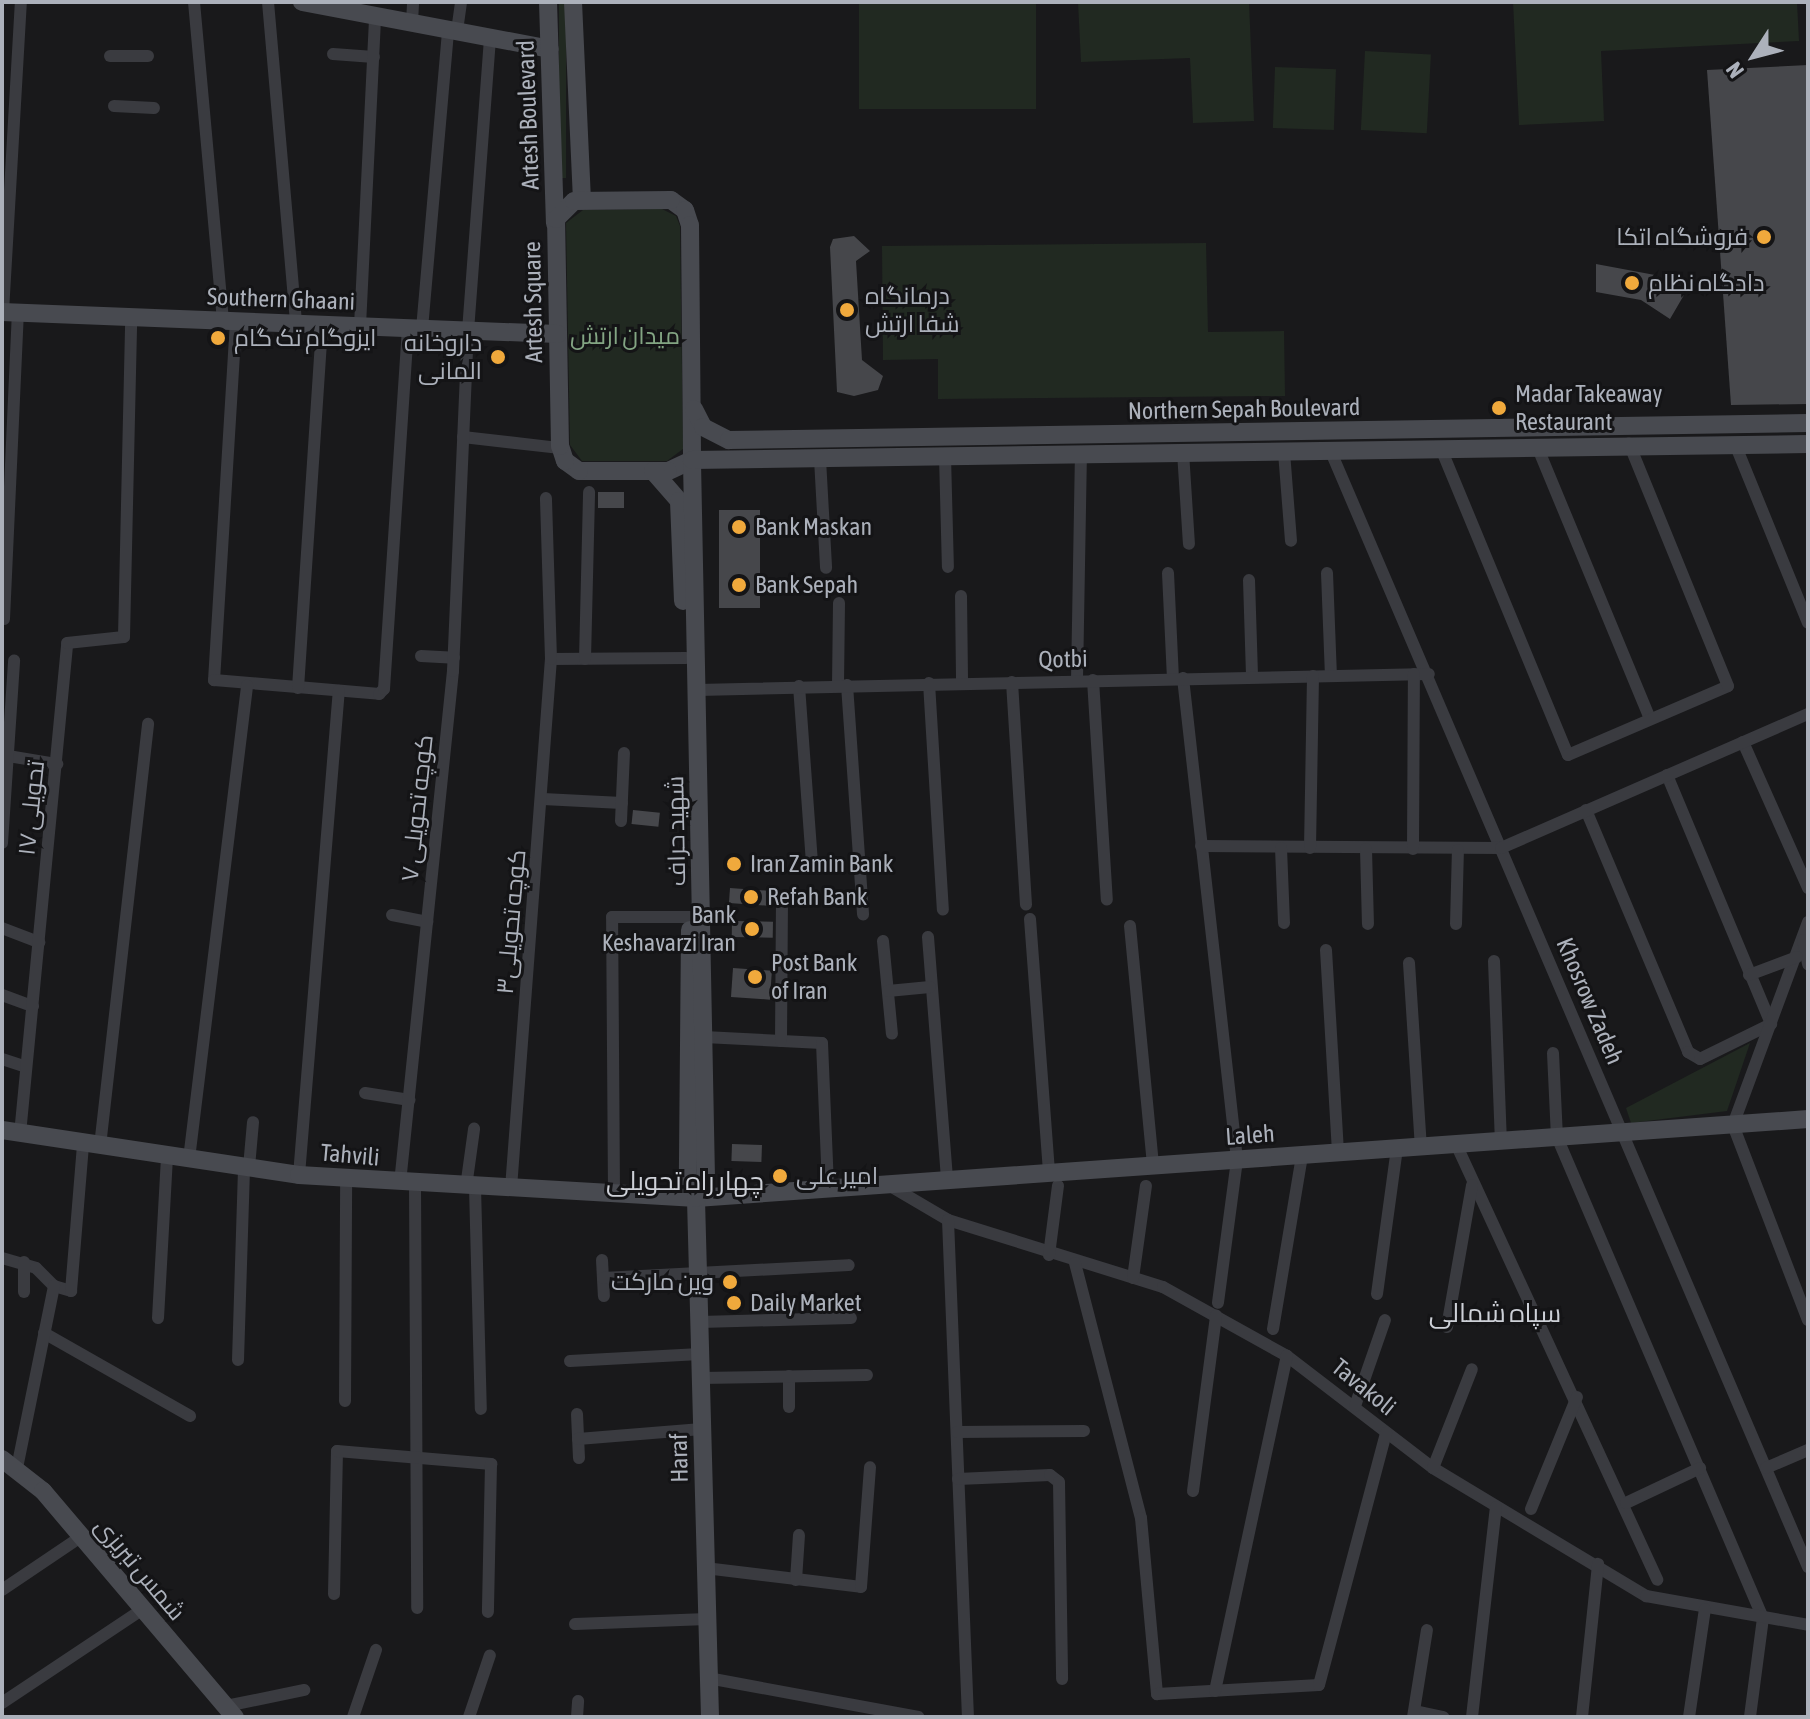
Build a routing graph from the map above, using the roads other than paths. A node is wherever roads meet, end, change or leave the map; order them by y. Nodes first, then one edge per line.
1 (21, 2) edge
2 (194, 2) edge
3 (268, 2) edge
4 (413, 2) edge
5 (461, 2) edge
6 (548, 2) edge
7 (573, 2) edge
8 (308, 3) edge
9 (365, 10) edge
10 (412, 23) junction
11 (453, 30) junction
12 (490, 37) junction
13 (550, 49) junction
14 (333, 54) dead end
15 (110, 56) dead end
16 (148, 56) dead end
17 (374, 57) junction
18 (114, 106) dead end
19 (154, 108) dead end
20 (582, 200) junction
21 (555, 227) junction
22 (8, 312) edge
23 (131, 317) junction
24 (230, 321) junction
25 (296, 324) junction
26 (322, 325) junction
27 (360, 326) junction
28 (415, 329) junction
29 (468, 331) junction
30 (558, 334) junction
31 (694, 409) junction
32 (1808, 423) edge
33 (463, 437) junction
34 (1496, 438) junction
35 (729, 440) junction
36 (1629, 443) junction
37 (1735, 444) junction
38 (1808, 444) edge
39 (1025, 445) junction
40 (1537, 446) junction
41 (560, 448) junction
42 (1442, 451) junction
43 (1183, 452) junction
44 (1284, 452) junction
45 (1331, 452) junction
46 (1081, 454) junction
47 (945, 456) junction
48 (730, 459) junction
49 (820, 459) junction
50 (692, 460) junction
51 (653, 471) junction
52 (589, 492) dead end
53 (546, 498) dead end
54 (1291, 541) dead end
55 (1189, 544) dead end
56 (687, 548) junction
57 (948, 567) dead end
58 (826, 568) dead end
59 (1168, 573) dead end
60 (1327, 573) dead end
61 (1249, 580) dead end
62 (961, 596) dead end
63 (839, 603) dead end
64 (4, 619) edge
65 (1808, 623) edge
66 (421, 656) dead end
67 (454, 658) junction
68 (686, 658) junction
69 (551, 659) junction
70 (585, 659) junction
71 (14, 660) dead end
72 (1414, 674) junction
73 (1429, 674) junction
74 (1313, 676) junction
75 (1331, 676) junction
76 (1252, 677) junction
77 (1178, 678) junction
78 (1077, 680) junction
79 (1093, 680) junction
80 (1012, 682) junction
81 (929, 683) junction
82 (962, 683) junction
83 (842, 685) junction
84 (247, 686) junction
85 (799, 686) junction
86 (298, 688) junction
87 (698, 690) junction
88 (339, 691) junction
89 (1808, 714) edge
90 (1650, 719) junction
91 (148, 724) dead end
92 (1743, 742) junction
93 (624, 753) dead end
94 (8, 756) junction
95 (57, 764) junction
96 (1667, 775) junction
97 (543, 799) junction
98 (622, 803) junction
99 (1586, 810) junction
100 (621, 821) dead end
101 (2, 843) edge
102 (1201, 846) junction
103 (1281, 848) junction
104 (1310, 848) junction
105 (1501, 848) junction
106 (1366, 849) junction
107 (1413, 849) junction
108 (1458, 850) junction
109 (812, 861) dead end
110 (1808, 888) edge
111 (1107, 900) dead end
112 (782, 902) dead end
113 (1026, 905) dead end
114 (943, 910) dead end
115 (863, 914) dead end
116 (392, 915) dead end
117 (690, 917) junction
118 (1030, 919) dead end
119 (427, 922) junction
120 (1808, 922) edge
121 (1284, 923) dead end
122 (1368, 924) dead end
123 (1456, 924) dead end
124 (1130, 926) dead end
125 (2, 928) edge
126 (928, 937) dead end
127 (883, 941) dead end
128 (39, 942) junction
129 (1326, 950) dead end
130 (1494, 961) dead end
131 (1802, 961) edge
132 (1409, 963) dead end
133 (1749, 975) junction
134 (930, 987) junction
135 (888, 991) junction
136 (2, 995) edge
137 (33, 1006) junction
138 (1771, 1024) junction
139 (892, 1034) dead end
140 (704, 1037) junction
141 (781, 1041) junction
142 (1553, 1053) dead end
143 (2, 1059) edge
144 (26, 1067) junction
145 (365, 1093) dead end
146 (409, 1100) junction
147 (697, 1111) junction
148 (1808, 1119) edge
149 (253, 1122) dead end
150 (1733, 1125) junction
151 (474, 1129) dead end
152 (11, 1132) edge
153 (1622, 1133) junction
154 (1557, 1137) junction
155 (1501, 1141) junction
156 (1456, 1144) junction
157 (92, 1145) junction
158 (1421, 1147) junction
159 (1397, 1148) junction
160 (1338, 1153) junction
161 (1302, 1155) junction
162 (167, 1156) junction
163 (189, 1159) junction
164 (1237, 1160) junction
165 (1153, 1166) junction
166 (246, 1167) junction
167 (299, 1175) junction
168 (346, 1178) junction
169 (1054, 1179) junction
170 (947, 1180) junction
171 (408, 1184) junction
172 (887, 1184) junction
173 (1472, 1184) junction
174 (1146, 1186) dead end
175 (470, 1187) junction
176 (511, 1188) junction
177 (828, 1188) junction
178 (614, 1192) junction
179 (696, 1198) junction
180 (948, 1220) junction
181 (1049, 1255) junction
182 (2, 1258) edge
183 (602, 1260) dead end
184 (24, 1262) junction
185 (1075, 1263) junction
186 (849, 1265) dead end
187 (698, 1270) junction
188 (603, 1278) junction
189 (1133, 1278) junction
190 (54, 1286) junction
191 (24, 1292) dead end
192 (1377, 1294) dead end
193 (604, 1296) dead end
194 (1217, 1309) junction
195 (158, 1318) dead end
196 (851, 1318) dead end
197 (1385, 1320) dead end
198 (1808, 1320) edge
199 (700, 1322) junction
200 (1447, 1327) dead end
201 (1273, 1329) dead end
202 (44, 1333) junction
203 (700, 1354) junction
204 (1287, 1356) junction
205 (238, 1360) dead end
206 (570, 1361) dead end
207 (1472, 1369) dead end
208 (867, 1375) dead end
209 (789, 1376) junction
210 (701, 1378) junction
211 (1577, 1397) junction
212 (345, 1401) dead end
213 (1355, 1406) junction
214 (789, 1407) dead end
215 (481, 1409) dead end
216 (577, 1414) dead end
217 (190, 1416) dead end
218 (702, 1429) junction
219 (1084, 1431) dead end
220 (957, 1432) junction
221 (1386, 1433) junction
222 (578, 1439) junction
223 (1808, 1450) edge
224 (417, 1458) junction
225 (579, 1458) dead end
226 (10, 1464) edge
227 (870, 1467) dead end
228 (1433, 1468) junction
229 (1700, 1468) junction
230 (1766, 1468) junction
231 (958, 1479) junction
232 (1193, 1491) dead end
233 (1626, 1503) junction
234 (1496, 1507) junction
235 (1531, 1509) dead end
236 (799, 1535) dead end
237 (82, 1536) junction
238 (1598, 1564) junction
239 (1808, 1567) edge
240 (705, 1568) junction
241 (796, 1580) junction
242 (1657, 1580) dead end
243 (2, 1590) edge
244 (334, 1594) dead end
245 (417, 1608) dead end
246 (143, 1609) junction
247 (1705, 1609) junction
248 (488, 1612) dead end
249 (1763, 1618) junction
250 (707, 1619) junction
251 (575, 1624) dead end
252 (1808, 1625) edge
253 (1427, 1630) dead end
254 (376, 1650) dead end
255 (490, 1655) dead end
256 (708, 1678) junction
257 (1062, 1679) dead end
258 (304, 1690) dead end
259 (1215, 1691) junction
260 (578, 1701) dead end
261 (2, 1703) edge
262 (230, 1712) edge
263 (1414, 1714) edge
264 (353, 1717) edge
265 (469, 1717) edge
266 (577, 1717) edge
267 (710, 1717) edge
268 (918, 1717) edge
269 (968, 1717) edge
270 (1443, 1717) edge
271 (1472, 1717) edge
272 (1582, 1717) edge
273 (1689, 1717) edge
274 (1750, 1717) edge

1 - 22 street
2 - 24 street
3 - 25 street
4 - 10 street
5 - 11 street
6 - 13 main road, Artesh Boulevard
7 - 20 main road, Artesh Boulevard
8 - 9 main road
9 - 10 main road
9 - 17 street
10 - 11 main road
11 - 12 main road
11 - 28 street
12 - 13 main road
12 - 29 street, کوچه تحویلی ۷
13 - 21 main road, Artesh Boulevard
14 - 17 street
15 - 16 street
17 - 27 street
18 - 19 street
20 - 21 main road, Artesh Square
20 - 31 main road
21 - 30 main road, Artesh Square
22 - 23 main road, Southern Ghaani
22 - 64 street
23 - 24 main road, Southern Ghaani
23 - 95 street, تحویلی ۱۷
24 - 25 main road, Southern Ghaani
24 - 84 street
25 - 26 main road, Southern Ghaani
26 - 27 main road, Southern Ghaani
26 - 86 street
27 - 28 main road, Southern Ghaani
28 - 29 main road, Southern Ghaani
28 - 88 street
29 - 30 main road, Southern Ghaani
29 - 33 street, کوچه تحویلی ۷
30 - 41 main road, Artesh Square
31 - 35 main road
31 - 50 main road
32 - 34 main road, Northern Sepah Boulevard
33 - 41 street
33 - 67 street, کوچه تحویلی ۷
34 - 39 main road, Northern Sepah Boulevard
34 - 40 main road, Northern Sepah Boulevard
34 - 42 main road, Northern Sepah Boulevard
35 - 39 main road, Northern Sepah Boulevard
35 - 48 main road
36 - 37 main road, Northern Sepah Boulevard
36 - 40 main road, Northern Sepah Boulevard
36 - 90 street
37 - 38 main road, Northern Sepah Boulevard
37 - 65 street
39 - 46 main road, Northern Sepah Boulevard
39 - 47 main road, Northern Sepah Boulevard
40 - 90 street
41 - 51 main road
42 - 45 main road, Northern Sepah Boulevard
42 - 90 street
43 - 44 main road, Northern Sepah Boulevard
43 - 46 main road, Northern Sepah Boulevard
43 - 55 street
44 - 45 main road, Northern Sepah Boulevard
44 - 54 street
45 - 73 street, Khosrow Zadeh
46 - 78 street
47 - 49 main road, Northern Sepah Boulevard
47 - 57 street
48 - 49 main road, Northern Sepah Boulevard
48 - 50 main road, Northern Sepah Boulevard
49 - 58 street
50 - 51 main road
50 - 56 main road, شهید حراف
51 - 56 main road
52 - 70 street
53 - 69 street, کوچه تحویلی۳
56 - 68 main road
56 - 87 main road, شهید حراف
59 - 77 street
60 - 75 street
61 - 76 street
62 - 82 street
63 - 83 street
66 - 67 street
67 - 119 street, کوچه تحویلی ۷
68 - 70 street
68 - 117 main road
69 - 70 street
69 - 97 street, کوچه تحویلی۳
71 - 94 street
72 - 73 street, Qotbi
72 - 75 street, Qotbi
72 - 107 street
73 - 105 street, Khosrow Zadeh
74 - 75 street, Qotbi
74 - 76 street, Qotbi
74 - 104 street
76 - 77 street, Qotbi
77 - 79 street, Qotbi
77 - 102 street
78 - 79 street, Qotbi
78 - 80 street, Qotbi
79 - 111 street
80 - 82 street, Qotbi
80 - 113 street
81 - 82 street, Qotbi
81 - 83 street, Qotbi
81 - 114 street
83 - 85 street, Qotbi
83 - 115 street
84 - 86 street
84 - 163 street
85 - 87 street, Qotbi
85 - 109 street
86 - 88 street
87 - 140 main road, شهید حراف
88 - 167 street
89 - 92 street
91 - 157 street
92 - 96 street
92 - 110 street
93 - 98 street
94 - 95 street
94 - 101 street
95 - 128 street, تحویلی ۱۷
96 - 99 street
96 - 133 street
97 - 98 street
97 - 176 street, کوچه تحویلی۳
98 - 100 street
99 - 105 street
99 - 138 street
102 - 103 street
102 - 164 street
103 - 104 street
103 - 121 street
104 - 106 street
105 - 108 street
105 - 153 street, Khosrow Zadeh
106 - 107 street
106 - 122 street
107 - 108 street
108 - 123 street
112 - 141 street
116 - 119 street
117 - 147 main road
117 - 178 street
118 - 169 street
119 - 146 street, کوچه تحویلی ۷
120 - 131 street
124 - 165 street
125 - 128 street
126 - 134 street
127 - 135 street
128 - 137 street, تحویلی ۱۷
129 - 160 street
130 - 155 street
131 - 133 street
131 - 138 street
132 - 158 street
133 - 138 street
134 - 135 street
134 - 170 street
135 - 139 street
136 - 137 street
137 - 144 street, تحویلی ۱۷
138 - 150 street
140 - 141 street
140 - 147 main road, شهید حراف
141 - 177 street
142 - 154 street
143 - 144 street
144 - 152 street, تحویلی ۱۷
145 - 146 street
146 - 171 street, کوچه تحویلی ۷
147 - 179 main road, Haraf
148 - 150 main road, Laleh
149 - 166 street
150 - 153 main road, Laleh
150 - 198 street
151 - 175 street
152 - 157 main road, Tahvili
153 - 154 main road, Laleh
153 - 230 street, Khosrow Zadeh
154 - 155 main road, Laleh
154 - 229 street
155 - 156 main road, Laleh
156 - 158 main road, Laleh
156 - 173 street
157 - 162 main road, Tahvili
157 - 190 street
158 - 159 main road, Laleh
159 - 160 main road, Laleh
159 - 192 street
160 - 161 main road, Laleh
161 - 164 main road, Laleh
161 - 201 street
162 - 163 main road, Tahvili
162 - 195 street
163 - 166 main road, Tahvili
164 - 165 main road, Laleh
164 - 194 street
165 - 169 main road, Laleh
166 - 167 main road, Tahvili
166 - 205 street
167 - 168 main road, Tahvili
168 - 171 main road, Tahvili
168 - 212 street
169 - 170 main road, Laleh
169 - 181 street
170 - 172 main road, Laleh
171 - 175 main road, Tahvili
171 - 224 street, کوچه تحویلی ۷
172 - 177 main road, Laleh
172 - 180 street, Tavakoli
173 - 200 street
173 - 211 street
174 - 189 street
175 - 176 main road, Tahvili
175 - 215 street
176 - 178 main road, Tahvili
177 - 179 main road, Laleh
178 - 179 main road, Tahvili
179 - 187 main road, Haraf
180 - 181 street, Tavakoli
180 - 220 street
181 - 185 street, Tavakoli
182 - 184 street
183 - 188 street
184 - 190 street
184 - 191 street
185 - 189 street, Tavakoli
185 - 259 street
186 - 187 street
187 - 188 street
187 - 199 main road, Haraf
188 - 193 street
189 - 194 street, Tavakoli
190 - 202 street
194 - 204 street, Tavakoli
194 - 232 street
196 - 199 street
197 - 213 street
199 - 203 main road, Haraf
202 - 217 street
202 - 226 street
203 - 206 street
203 - 210 main road, Haraf
204 - 213 street, Tavakoli
204 - 259 street
207 - 228 street
208 - 209 street
209 - 210 street
209 - 214 street
210 - 218 main road, Haraf
211 - 233 street
211 - 235 street
213 - 221 street, Tavakoli
216 - 222 street
218 - 222 street
218 - 240 main road, Haraf
219 - 220 street
220 - 231 street
221 - 228 street, Tavakoli
221 - 259 street
222 - 225 street
223 - 230 street
224 - 244 street
224 - 245 street, کوچه تحویلی ۷
224 - 248 street
226 - 237 main road, شمس تبریزی
227 - 241 street
228 - 234 street, Tavakoli
229 - 233 street
229 - 249 street
230 - 239 street, Khosrow Zadeh
231 - 257 street
231 - 269 street
233 - 242 street
234 - 238 street, Tavakoli
234 - 271 street
236 - 241 street
237 - 243 street
237 - 246 main road, شمس تبریزی
238 - 247 street, Tavakoli
238 - 272 street
240 - 241 street
240 - 250 main road, Haraf
246 - 261 street
246 - 262 main road, شمس تبریزی
247 - 249 street, Tavakoli
247 - 273 street
249 - 252 street, Tavakoli
249 - 274 street
250 - 251 street
250 - 256 main road, Haraf
253 - 263 street
254 - 264 street
255 - 265 street
256 - 267 main road, Haraf
256 - 268 street
258 - 262 street
260 - 266 street
263 - 270 street

